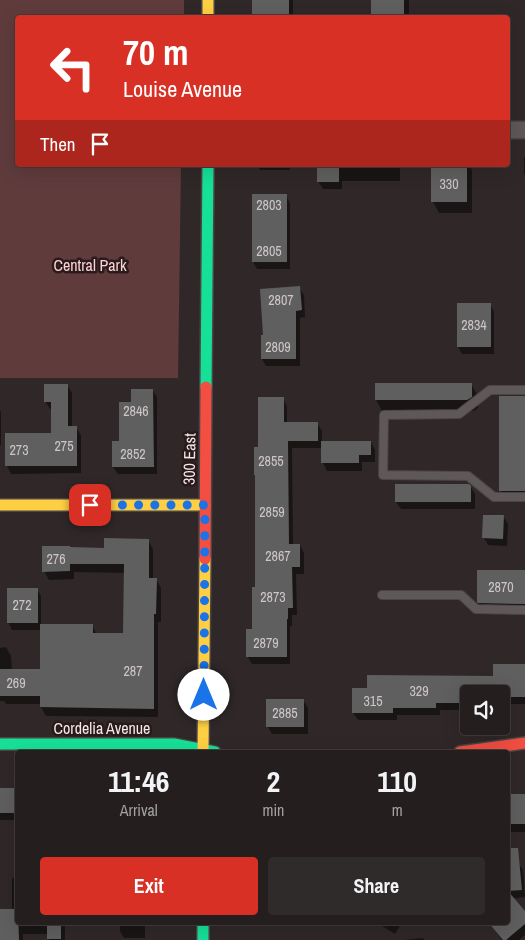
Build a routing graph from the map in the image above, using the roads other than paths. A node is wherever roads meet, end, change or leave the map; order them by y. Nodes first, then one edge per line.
1 (208, 0) edge
2 (208, 15) edge
3 (510, 130) edge
4 (525, 130) edge
5 (208, 167) edge
6 (525, 390) edge
7 (525, 497) edge
8 (0, 505) edge
9 (205, 505) junction
10 (382, 595) dead end
11 (525, 610) edge
12 (525, 743) edge
13 (0, 744) edge
14 (199, 750) edge
15 (207, 750) edge
16 (474, 750) edge
17 (203, 925) edge
18 (203, 940) edge

1 - 2 street
3 - 4 street
5 - 9 street, 300 East
6 - 7 lane
8 - 9 street
9 - 15 street, 300 East
10 - 11 lane
12 - 16 street
13 - 14 street, Cordelia Avenue
17 - 18 street

